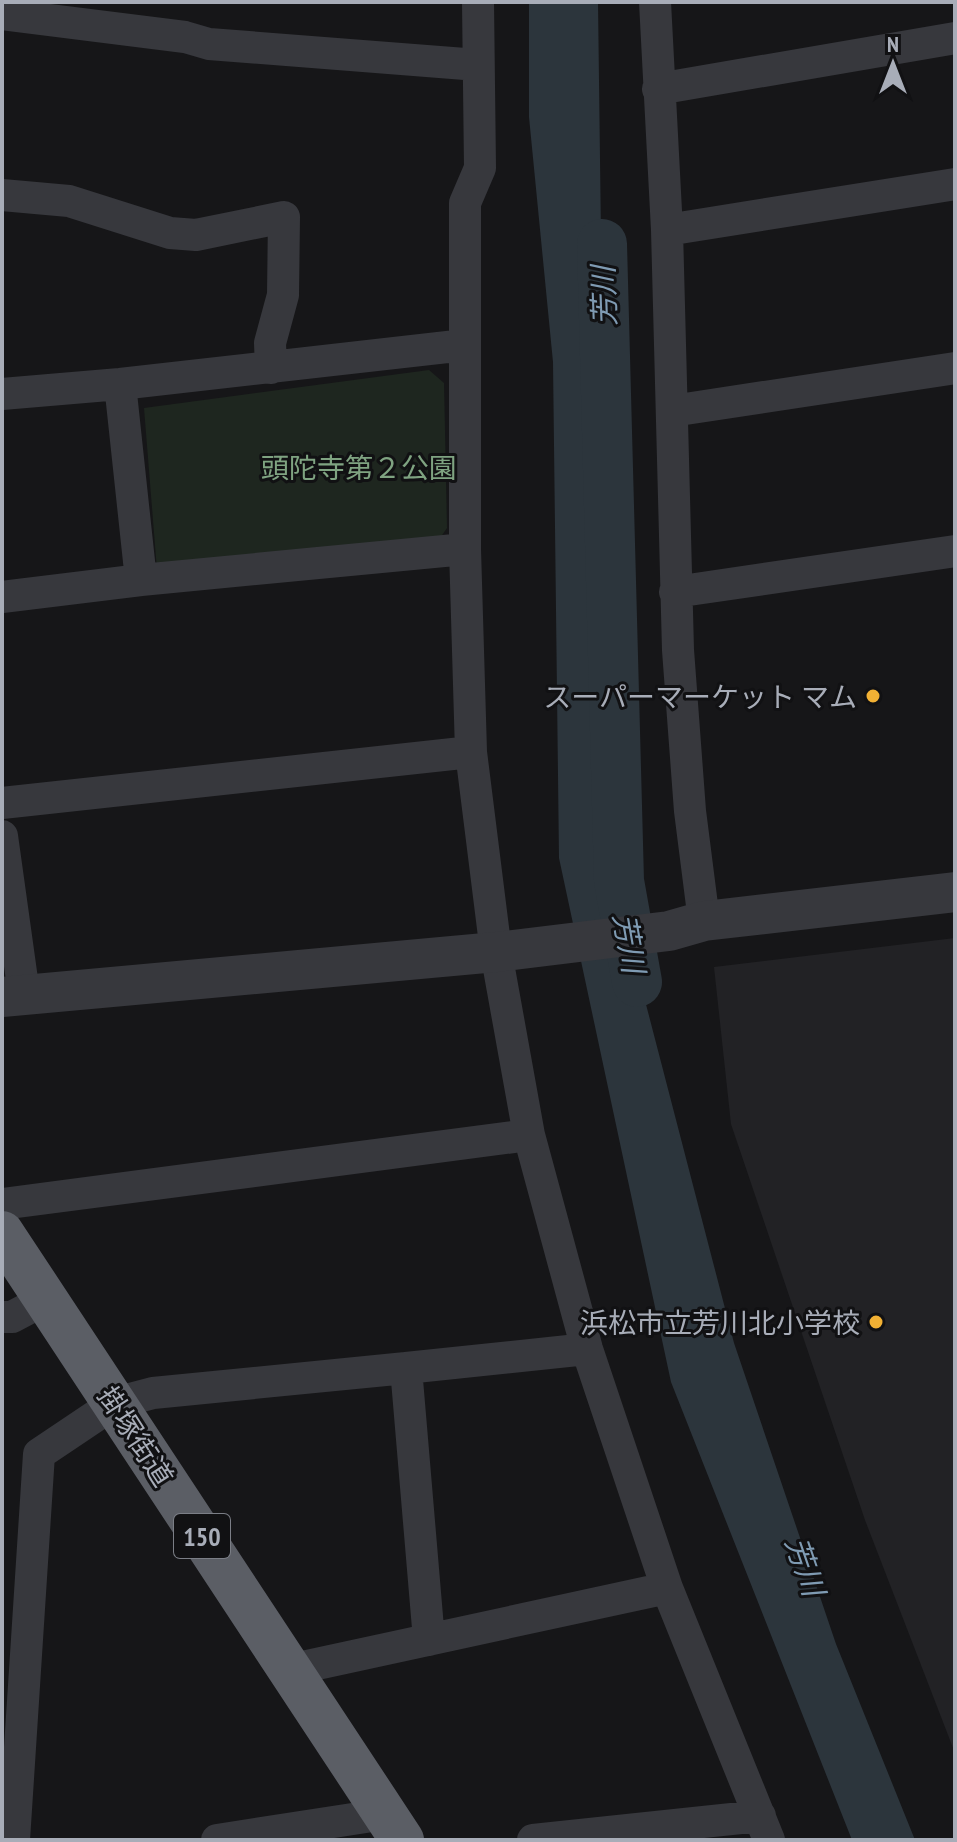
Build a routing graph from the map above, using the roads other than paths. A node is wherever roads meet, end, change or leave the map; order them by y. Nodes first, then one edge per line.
1 (478, 2) edge
2 (655, 2) edge
3 (2, 14) edge
4 (955, 38) edge
5 (478, 65) junction
6 (658, 89) junction
7 (955, 184) edge
8 (2, 195) edge
9 (667, 230) junction
10 (465, 345) junction
11 (271, 368) junction
12 (955, 368) edge
13 (120, 384) junction
14 (2, 394) edge
15 (672, 411) junction
16 (465, 549) junction
17 (955, 551) edge
18 (141, 580) junction
19 (675, 592) junction
20 (2, 597) edge
21 (471, 752) junction
22 (2, 803) edge
23 (2, 836) edge
24 (955, 892) edge
25 (686, 926) junction
26 (511, 950) junction
27 (13, 995) edge
28 (529, 1135) junction
29 (2, 1204) edge
30 (2, 1233) edge
31 (46, 1299) junction
32 (2, 1317) edge
33 (587, 1349) junction
34 (406, 1368) junction
35 (115, 1403) junction
36 (667, 1588) junction
37 (429, 1640) junction
38 (289, 1670) junction
39 (394, 1827) edge
40 (764, 1828) edge
41 (14, 1840) edge
42 (217, 1840) edge
43 (533, 1840) edge

1 - 5 street
2 - 6 street
3 - 5 street
4 - 6 street
5 - 10 street
6 - 9 street
7 - 9 street
8 - 11 street
9 - 15 street
10 - 11 street
10 - 16 street
11 - 13 street
12 - 15 street
13 - 14 street
13 - 18 street
15 - 19 street
16 - 18 street
16 - 21 street
17 - 19 street
18 - 20 street
19 - 25 street
21 - 22 street
21 - 26 street
23 - 27 street
24 - 25 street
25 - 26 street
26 - 27 street
26 - 28 street
28 - 29 street
28 - 33 street
30 - 31 highway, 掛塚街道 / 150
31 - 32 street
31 - 35 highway, 掛塚街道 / 150
33 - 34 street
33 - 36 street
34 - 35 street
34 - 37 street
35 - 38 highway, 掛塚街道 / 150
35 - 41 street
36 - 37 street
36 - 40 street
37 - 38 street
38 - 39 highway, 掛塚街道 / 150
39 - 42 street
40 - 43 street

